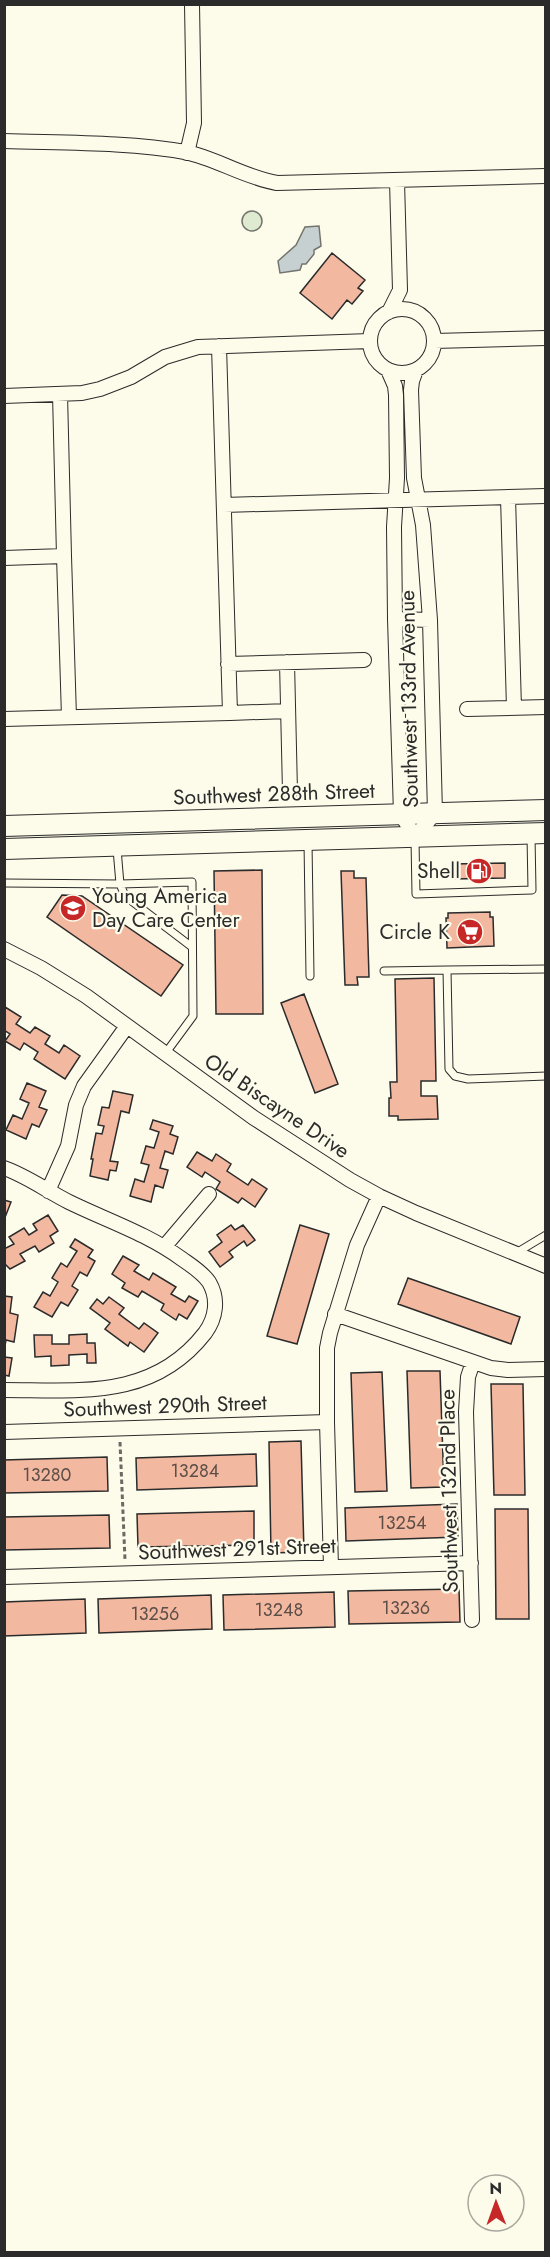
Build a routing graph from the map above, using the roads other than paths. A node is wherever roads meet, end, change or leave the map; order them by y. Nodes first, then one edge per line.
1 (192, 4) edge
2 (4, 141) edge
3 (187, 153) junction
4 (546, 176) edge
5 (397, 180) junction
6 (400, 290) junction
7 (414, 311) junction
8 (389, 312) junction
9 (546, 338) edge
10 (370, 341) junction
11 (434, 341) junction
12 (219, 346) junction
13 (388, 370) junction
14 (416, 370) junction
15 (60, 394) junction
16 (4, 396) edge
17 (546, 496) edge
18 (508, 497) junction
19 (396, 500) junction
20 (418, 500) junction
21 (224, 505) junction
22 (64, 556) junction
23 (4, 558) edge
24 (395, 620) junction
25 (430, 620) junction
26 (364, 660) dead end
27 (287, 662) junction
28 (228, 664) junction
29 (546, 706) edge
30 (514, 708) junction
31 (467, 709) dead end
32 (288, 711) junction
33 (230, 713) junction
34 (69, 717) junction
35 (4, 719) edge
36 (290, 792) dead end
37 (546, 810) edge
38 (435, 813) junction
39 (400, 814) junction
40 (116, 822) junction
41 (4, 826) edge
42 (538, 834) edge
43 (415, 837) junction
44 (308, 839) junction
45 (117, 845) junction
46 (4, 849) edge
47 (4, 883) edge
48 (120, 884) junction
49 (192, 947) junction
50 (4, 949) edge
51 (546, 969) edge
52 (447, 970) junction
53 (384, 971) dead end
54 (310, 976) dead end
55 (127, 1026) junction
56 (165, 1054) junction
57 (546, 1076) edge
58 (4, 1168) edge
59 (48, 1191) junction
60 (209, 1194) dead end
61 (379, 1196) junction
62 (546, 1234) edge
63 (165, 1246) junction
64 (516, 1253) junction
65 (545, 1265) edge
66 (335, 1314) junction
67 (473, 1362) junction
68 (546, 1369) edge
69 (4, 1390) edge
70 (327, 1422) junction
71 (4, 1432) edge
72 (471, 1563) junction
73 (331, 1567) junction
74 (4, 1577) edge
75 (472, 1620) dead end

1 - 3 street
2 - 3 street
3 - 5 street
4 - 5 street
5 - 6 street
6 - 7 street
6 - 8 street
7 - 8 street
7 - 11 street
8 - 10 street
9 - 11 street
10 - 12 street
10 - 13 street
11 - 14 street
12 - 15 street
12 - 21 street
13 - 14 street
13 - 19 street, Southwest 133rd Avenue
14 - 20 street, Southwest 133rd Avenue
15 - 16 street
15 - 22 street
17 - 18 street
18 - 20 street
18 - 30 street
19 - 20 street
19 - 21 street
19 - 24 street, Southwest 133rd Avenue
20 - 25 street, Southwest 133rd Avenue
21 - 28 street
22 - 23 street
22 - 34 street
24 - 25 street
24 - 39 street, Southwest 133rd Avenue
25 - 38 street, Southwest 133rd Avenue
26 - 27 street
27 - 28 street
27 - 32 street
28 - 33 street
29 - 30 street
30 - 31 street
32 - 33 street
32 - 36 street
33 - 34 street
34 - 35 street
37 - 38 main road, Southwest 288th Street
38 - 39 main road, Southwest 288th Street
38 - 43 street, Southwest 133rd Avenue
39 - 40 main road, Southwest 288th Street
39 - 43 street, Southwest 133rd Avenue
40 - 41 main road, Southwest 288th Street
40 - 45 main road
42 - 43 main road
42 - 43 lane
43 - 44 main road
44 - 45 main road
44 - 54 lane
45 - 46 main road
45 - 48 lane
47 - 48 lane
48 - 49 lane
48 - 49 lane
49 - 56 lane
50 - 55 street, Old Biscayne Drive
51 - 52 lane
52 - 53 lane
52 - 57 lane
55 - 56 street, Old Biscayne Drive
55 - 59 street
56 - 61 street, Old Biscayne Drive
58 - 59 street
59 - 63 street
60 - 63 street
61 - 64 street, Old Biscayne Drive
61 - 66 street
62 - 64 lane
63 - 69 street
64 - 65 street, Old Biscayne Drive
66 - 67 street
66 - 70 street
67 - 68 street
67 - 72 street, Southwest 132nd Place
70 - 71 street, Southwest 290th Street
70 - 73 street
72 - 73 street, Southwest 291st Street
72 - 75 street, Southwest 132nd Place
73 - 74 street, Southwest 291st Street

